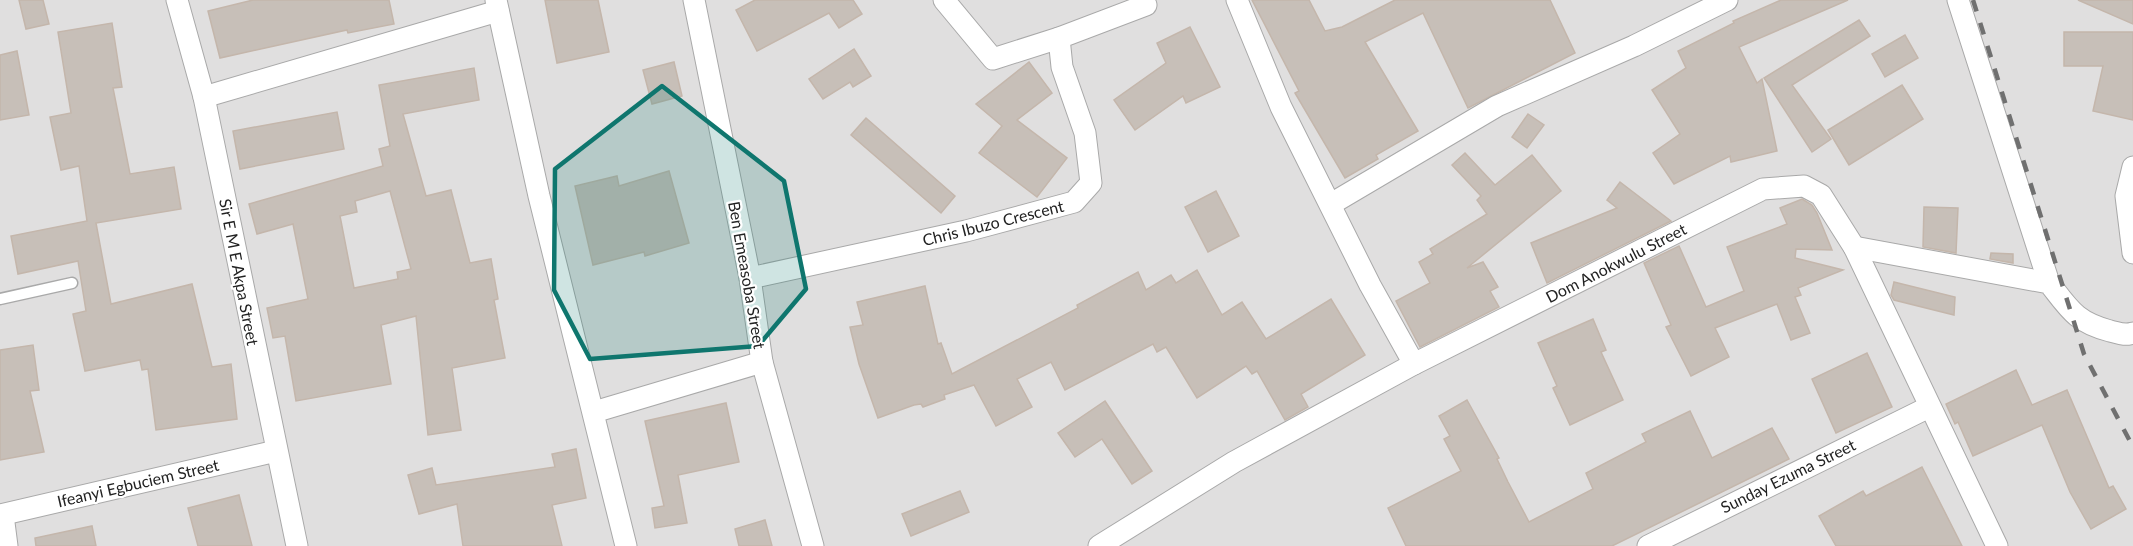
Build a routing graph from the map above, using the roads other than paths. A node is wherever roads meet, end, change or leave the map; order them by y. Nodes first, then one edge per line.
1 (177, 0) edge
2 (694, 0) edge
3 (944, 0) edge
4 (1237, 0) edge
5 (1727, 0) edge
6 (1958, 0) edge
7 (1149, 2) edge
8 (497, 5) edge
9 (1059, 38) junction
10 (204, 98) junction
11 (2133, 167) edge
12 (1331, 204) junction
13 (1854, 247) junction
14 (2133, 253) edge
15 (750, 278) junction
16 (72, 283) dead end
17 (2049, 283) junction
18 (0, 299) edge
19 (2133, 333) edge
20 (762, 362) junction
21 (1414, 364) junction
22 (1929, 407) junction
23 (594, 412) junction
24 (276, 451) junction
25 (2, 515) edge
26 (8, 546) edge
27 (297, 546) edge
28 (626, 546) edge
29 (813, 546) edge
30 (1099, 546) edge
31 (1648, 546) edge
32 (1997, 546) edge

1 - 10 street, Sir E M E Akpa Street
2 - 15 street, Ben Emeasoba Street
3 - 9 street
4 - 12 street
5 - 12 street
6 - 17 street
7 - 9 street
8 - 10 street
8 - 23 street
9 - 15 street, Chris Ibuzo Crescent
10 - 24 street, Sir E M E Akpa Street
11 - 14 street
12 - 21 street
13 - 17 street
13 - 21 street, Dom Anokwulu Street
13 - 22 street, Dom Anokwulu Street
15 - 20 street, Ben Emeasoba Street
16 - 18 lane
17 - 19 street
20 - 23 street
20 - 29 street, Ben Emeasoba Street
21 - 30 street, Dom Anokwulu Street
22 - 31 street, Sunday Ezuma Street
22 - 32 street, Dom Anokwulu Street
23 - 28 street
24 - 25 street, Ifeanyi Egbuciem Street
24 - 27 street, Sir E M E Akpa Street
25 - 26 street

